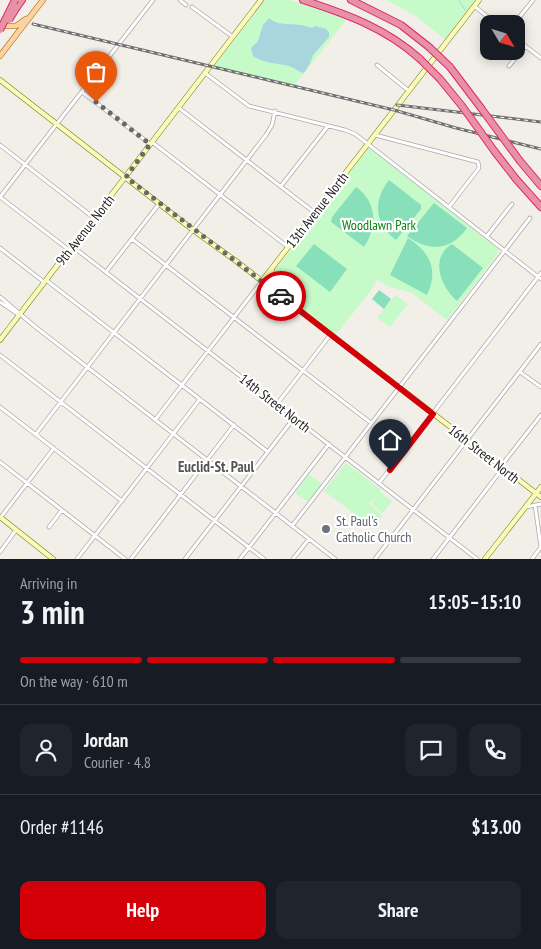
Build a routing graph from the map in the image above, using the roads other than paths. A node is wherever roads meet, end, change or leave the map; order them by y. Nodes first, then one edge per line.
1 (22, 0) edge
2 (43, 0) edge
3 (154, 0) edge
4 (180, 0) edge
5 (261, 0) edge
6 (303, 0) edge
7 (351, 0) edge
8 (479, 0) edge
9 (533, 0) edge
10 (16, 3) edge
11 (186, 5) dead end
12 (474, 6) junction
13 (192, 7) dead end
14 (486, 15) edge
15 (521, 15) edge
16 (31, 16) junction
17 (0, 26) edge
18 (0, 32) edge
19 (233, 36) junction
20 (525, 46) edge
21 (0, 56) edge
22 (541, 58) edge
23 (514, 60) edge
24 (377, 65) dead end
25 (509, 66) dead end
26 (205, 73) junction
27 (0, 80) edge
28 (409, 91) junction
29 (82, 92) junction
30 (179, 108) junction
31 (275, 111) junction
32 (57, 124) junction
33 (328, 126) junction
34 (375, 134) junction
35 (151, 143) junction
36 (368, 144) junction
37 (0, 145) edge
38 (247, 160) junction
39 (25, 164) junction
40 (126, 177) junction
41 (541, 185) edge
42 (281, 186) junction
43 (220, 195) junction
44 (0, 197) edge
45 (159, 203) junction
46 (512, 204) dead end
47 (449, 207) junction
48 (541, 207) edge
49 (315, 213) junction
50 (94, 218) junction
51 (530, 218) dead end
52 (193, 230) junction
53 (487, 236) junction
54 (132, 239) junction
55 (288, 247) junction
56 (0, 248) edge
57 (71, 248) junction
58 (505, 250) junction
59 (166, 265) junction
60 (272, 267) junction
61 (106, 272) junction
62 (540, 276) edge
63 (45, 281) junction
64 (262, 281) junction
65 (274, 290) junction
66 (0, 297) edge
67 (140, 299) junction
68 (0, 302) edge
69 (20, 315) junction
70 (234, 317) junction
71 (114, 332) junction
72 (331, 334) junction
73 (0, 340) edge
74 (541, 344) edge
75 (208, 351) junction
76 (0, 355) edge
77 (87, 368) junction
78 (303, 370) junction
79 (520, 372) junction
80 (182, 385) junction
81 (399, 387) junction
82 (541, 388) edge
83 (200, 399) junction
84 (61, 402) junction
85 (277, 404) junction
86 (2, 408) edge
87 (0, 414) edge
88 (433, 414) junction
89 (541, 415) edge
90 (294, 418) junction
91 (155, 420) junction
92 (371, 423) junction
93 (234, 425) junction
94 (36, 434) junction
95 (173, 434) junction
96 (467, 440) junction
97 (329, 444) junction
98 (54, 448) junction
99 (268, 452) junction
100 (345, 457) junction
101 (207, 460) junction
102 (0, 462) edge
103 (502, 467) junction
104 (147, 468) junction
105 (27, 483) junction
106 (379, 483) junction
107 (241, 486) junction
108 (541, 487) edge
109 (536, 493) junction
110 (180, 495) junction
111 (541, 497) edge
112 (122, 501) junction
113 (541, 504) edge
114 (535, 505) junction
115 (525, 507) junction
116 (62, 510) junction
117 (414, 510) junction
118 (276, 513) junction
119 (0, 518) edge
120 (215, 521) junction
121 (292, 526) junction
122 (49, 527) dead end
123 (16, 530) junction
124 (95, 536) junction
125 (450, 538) junction
126 (309, 539) junction
127 (249, 547) junction
128 (541, 547) edge
129 (0, 552) edge
130 (53, 559) edge
131 (77, 559) edge
132 (125, 559) edge
133 (131, 559) edge
134 (185, 559) edge
135 (240, 559) edge
136 (264, 559) edge
137 (293, 559) edge
138 (335, 559) edge
139 (375, 559) edge
140 (433, 559) edge
141 (477, 559) edge
142 (485, 559) edge
143 (532, 559) edge

1 - 10 highway
2 - 16 main road
3 - 29 street
4 - 11 street
5 - 19 street, 9th Avenue North
6 - 48 highway, bridge
7 - 41 highway, bridge
8 - 12 street, 13th Avenue North
9 - 15 street
10 - 18 highway, bridge
12 - 14 street
12 - 28 street, 13th Avenue North
13 - 19 street
16 - 17 main road
16 - 21 main road
19 - 26 street, 9th Avenue North
20 - 22 street
23 - 25 street
24 - 28 street
26 - 30 street, 9th Avenue North
26 - 31 street
27 - 32 street, 16th Street North
28 - 34 street, 13th Avenue North
29 - 32 street
29 - 35 street
30 - 35 street, 9th Avenue North
30 - 38 street
31 - 33 street
31 - 38 street
32 - 39 street
32 - 40 street, 16th Street North
33 - 36 street
33 - 42 street
34 - 36 street, 13th Avenue North
34 - 47 street
35 - 40 street, 9th Avenue North
35 - 43 street
36 - 47 street
36 - 49 street, 13th Avenue North
37 - 39 street
38 - 42 street
38 - 43 street
39 - 44 street
39 - 50 street
40 - 45 street, 16th Street North
40 - 50 street, 9th Avenue North
42 - 49 street
43 - 52 street
43 - 55 street
44 - 57 street, 14th Street North
45 - 52 street, 16th Street North
45 - 54 street
46 - 53 street
47 - 53 street
49 - 55 street, 13th Avenue North
50 - 57 street, 9th Avenue North
51 - 58 street
52 - 59 street
52 - 64 street, 16th Street North
53 - 58 street
54 - 59 street
54 - 61 street
55 - 60 street, 13th Avenue North
56 - 63 street
57 - 61 street, 14th Street North
57 - 63 street, 9th Avenue North
58 - 62 street
58 - 81 street
59 - 67 street
59 - 70 street
60 - 64 street, 13th Avenue North
60 - 65 street
61 - 67 street, 14th Street North
62 - 88 street
63 - 69 street, 9th Avenue North
63 - 71 street
64 - 65 street, 16th Street North
64 - 70 street, 13th Avenue North
65 - 72 street, 16th Street North
66 - 69 street
67 - 71 street
67 - 75 street, 14th Street North
68 - 69 street
69 - 73 street, 9th Avenue North
69 - 77 street
70 - 75 street, 13th Avenue North
70 - 78 street
71 - 77 street
71 - 80 street
72 - 78 street
72 - 81 street, 16th Street North
74 - 79 street
75 - 80 street, 13th Avenue North
75 - 85 street, 14th Street North
76 - 84 street
77 - 84 street
77 - 91 street
78 - 85 street
78 - 92 street
79 - 82 street
79 - 96 street
80 - 83 street
80 - 91 street, 13th Avenue North
81 - 88 street, 16th Street North
81 - 92 street
83 - 93 street
83 - 95 street
84 - 94 street
84 - 104 street
85 - 90 street, 14th Street North
86 - 87 street
86 - 94 street
88 - 96 street, 16th Street North
88 - 106 street
89 - 103 street
90 - 97 street, 14th Street North
90 - 99 street
91 - 95 street
92 - 100 street
93 - 99 street
93 - 101 street
94 - 98 street
95 - 101 street
95 - 104 street
96 - 103 street, 16th Street North
96 - 117 street
97 - 100 street, 14th Street North
97 - 118 street
98 - 105 street
98 - 112 street
99 - 107 street
100 - 106 street, 14th Street North
100 - 121 street
101 - 107 street
101 - 110 street
102 - 105 street
103 - 109 street, 16th Street North
103 - 125 street
104 - 110 street
104 - 112 street
105 - 116 street
105 - 119 street
106 - 117 street, 14th Street North
107 - 118 street
107 - 120 street
108 - 109 street
109 - 111 street, 16th Street North
109 - 115 street
110 - 120 street
110 - 133 street
112 - 124 street
113 - 114 street
114 - 115 street
114 - 128 street
115 - 142 street
116 - 122 street
116 - 124 street
117 - 125 street, 14th Street North
117 - 139 street
118 - 121 street
118 - 127 street
119 - 123 street
120 - 127 street
120 - 134 street
121 - 126 street
123 - 129 street
123 - 130 street
124 - 131 street
124 - 132 street
125 - 140 street
125 - 141 street, 14th Street North
126 - 137 street
126 - 138 street
127 - 135 street
127 - 136 street
128 - 143 street

